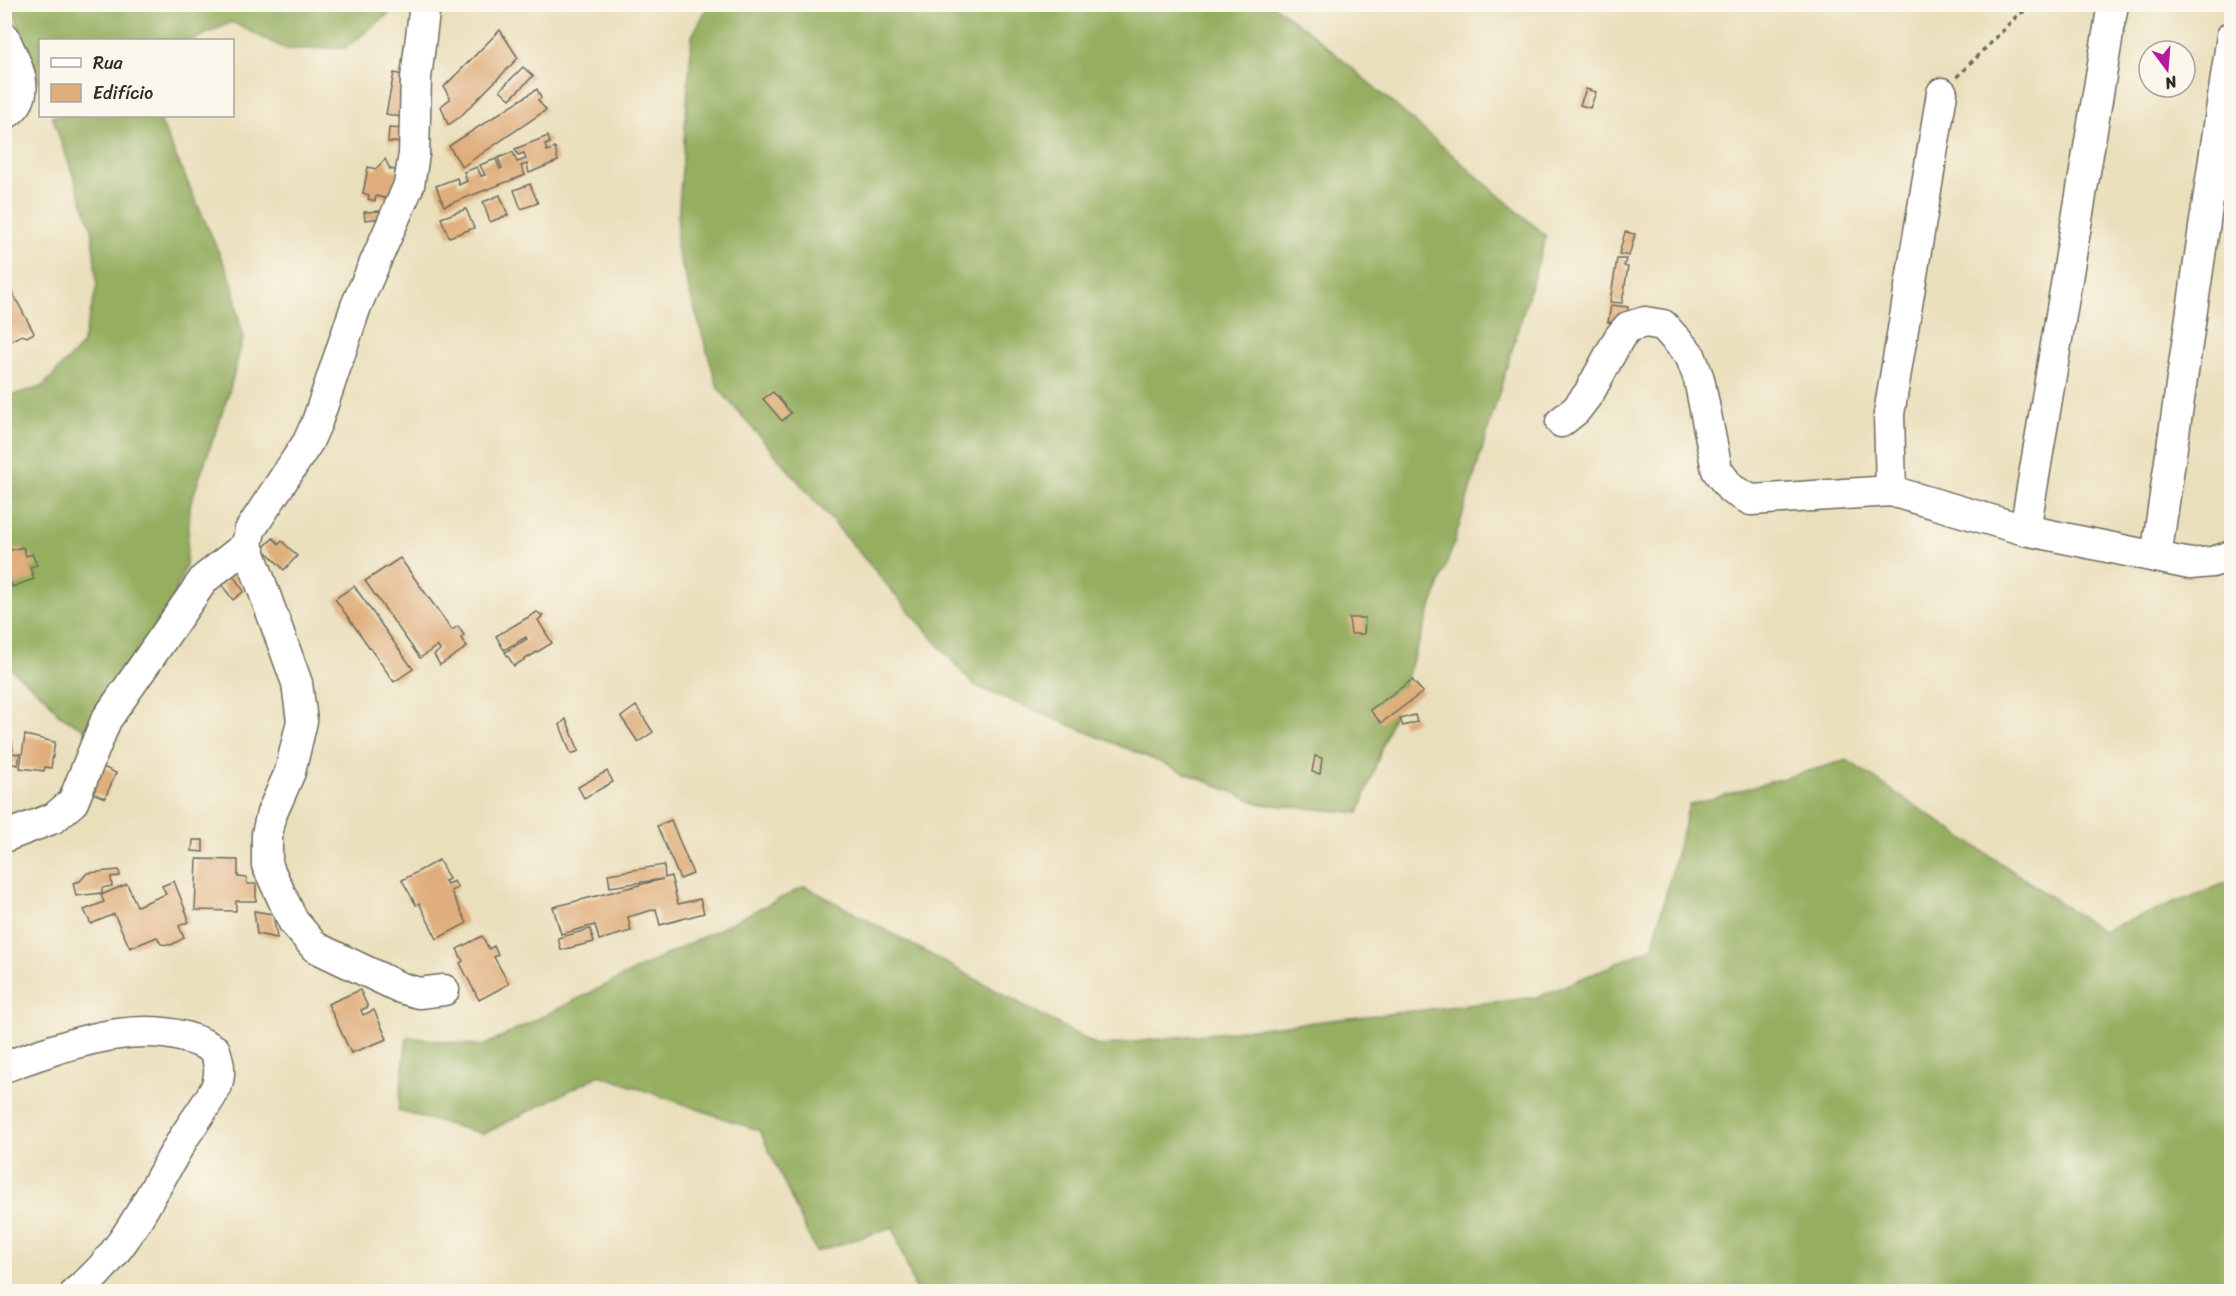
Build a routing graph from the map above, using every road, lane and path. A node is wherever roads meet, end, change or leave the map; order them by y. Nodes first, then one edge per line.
1 (424, 4) edge
2 (2042, 4) edge
3 (2113, 4) edge
4 (2232, 36) edge
5 (4, 37) edge
6 (1942, 93) joint
7 (4, 115) edge
8 (1561, 422) dead end
9 (1892, 491) junction
10 (2025, 530) junction
11 (247, 545) junction
12 (2232, 556) edge
13 (2156, 557) junction
14 (4, 837) edge
15 (444, 990) dead end
16 (4, 1067) edge
17 (76, 1292) edge

1 - 11 street
2 - 6 path
3 - 10 street
4 - 13 street
5 - 7 street
6 - 9 street
8 - 9 street
9 - 10 street
10 - 13 street
11 - 14 street
11 - 15 street
12 - 13 street
16 - 17 street

